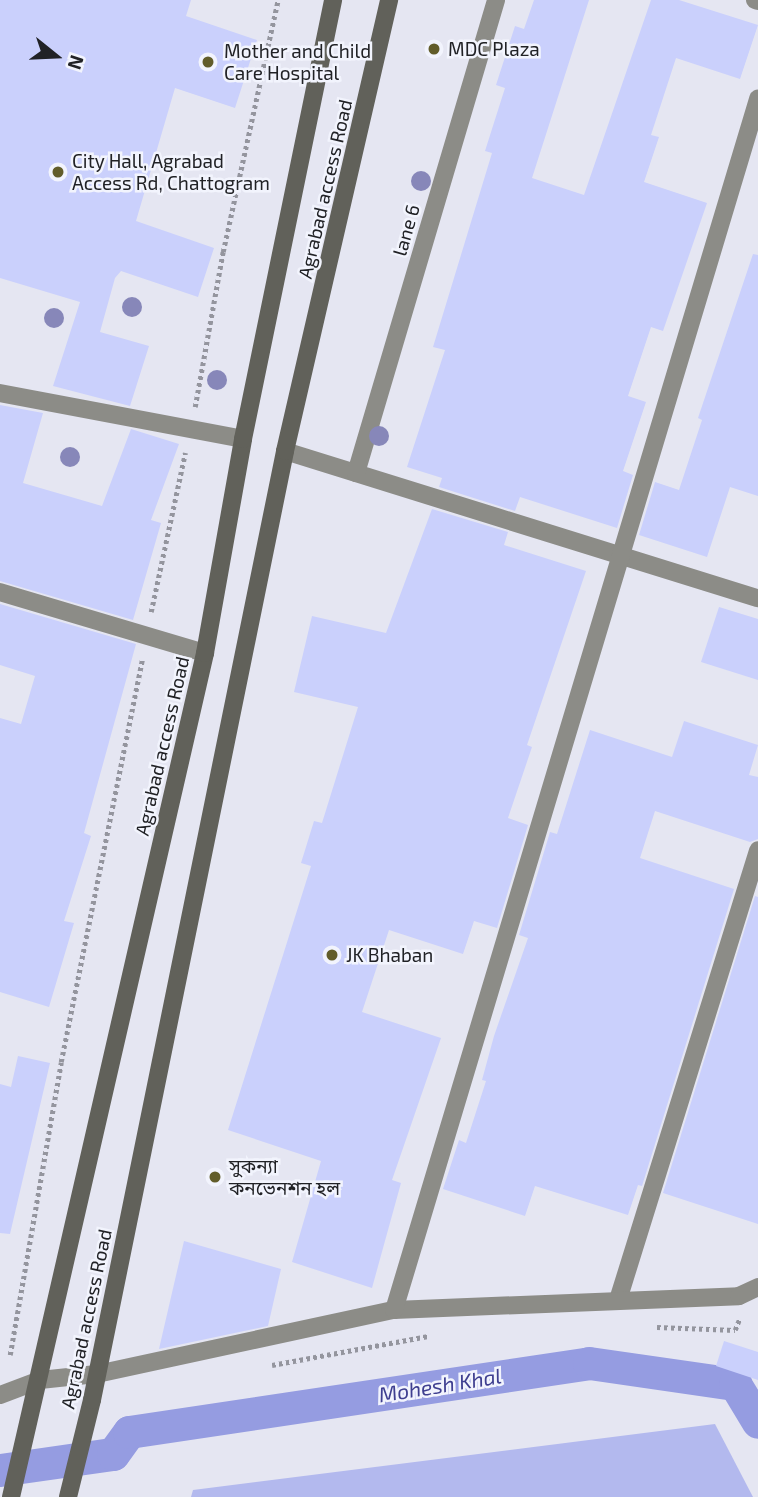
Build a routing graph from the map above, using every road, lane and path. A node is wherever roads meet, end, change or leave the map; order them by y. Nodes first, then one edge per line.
1 (278, 0) edge
2 (333, 0) edge
3 (389, 0) edge
4 (496, 0) edge
5 (758, 99) edge
6 (0, 393) edge
7 (190, 429) junction
8 (243, 439) junction
9 (285, 451) junction
10 (356, 473) junction
11 (618, 555) junction
12 (0, 592) edge
13 (758, 598) edge
14 (146, 637) junction
15 (205, 653) junction
16 (758, 850) edge
17 (754, 1290) edge
18 (618, 1300) junction
19 (394, 1310) junction
20 (654, 1327) dead end
21 (431, 1336) dead end
22 (10, 1355) dead end
23 (278, 1364) dead end
24 (97, 1374) junction
25 (40, 1380) junction
26 (0, 1395) edge
27 (12, 1497) edge
28 (68, 1497) edge

1 - 7 path
2 - 8 main road, Agrabad access Road
3 - 9 main road, Agrabad access Road
4 - 10 street, lane 6
5 - 11 street
6 - 7 street
7 - 8 street
7 - 14 path
8 - 15 main road, Agrabad access Road
9 - 10 street
9 - 24 main road, Agrabad access Road
10 - 11 street
11 - 13 street
11 - 19 street
12 - 14 street
14 - 15 street
14 - 22 path
15 - 25 main road, Agrabad access Road
16 - 18 street
17 - 18 street
17 - 20 path
18 - 19 street
19 - 24 street
21 - 23 path
24 - 25 street
24 - 28 main road, Agrabad access Road
25 - 26 street
25 - 27 main road, Agrabad access Road

